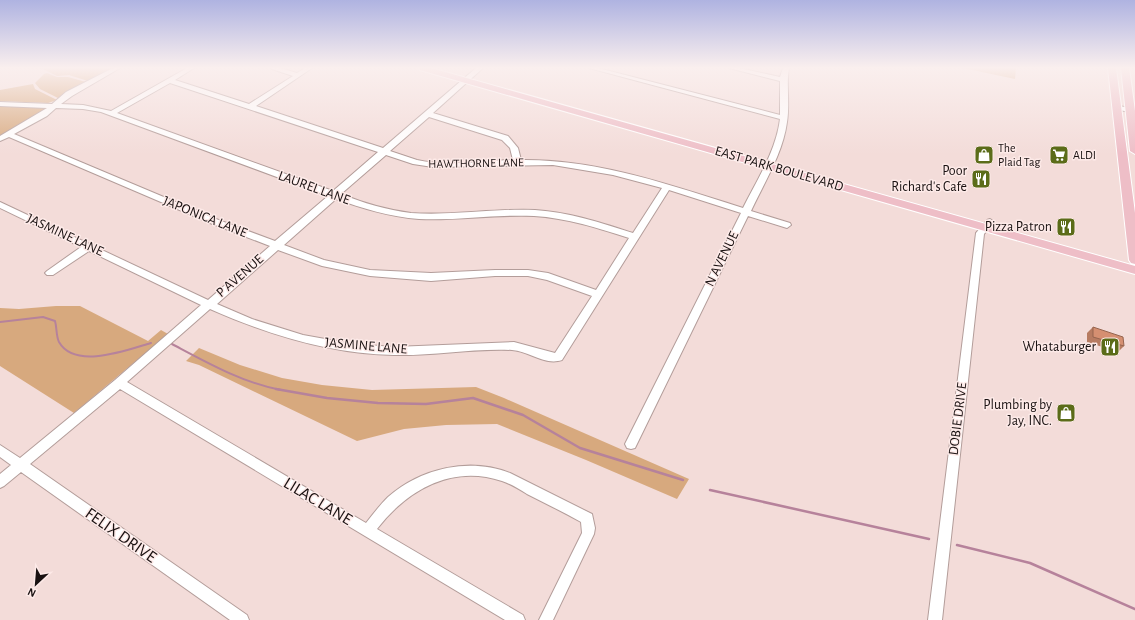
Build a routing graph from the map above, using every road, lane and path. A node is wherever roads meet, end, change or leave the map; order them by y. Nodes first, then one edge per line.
1 (64, 97) edge
2 (140, 97) edge
3 (218, 97) edge
4 (266, 97) edge
5 (446, 97) edge
6 (534, 97) edge
7 (703, 97) edge
8 (784, 97) edge
9 (1116, 97) edge
10 (1130, 97) edge
11 (0, 104) edge
12 (55, 106) junction
13 (1117, 107) junction
14 (250, 108) junction
15 (1132, 110) edge
16 (112, 113) junction
17 (427, 114) junction
18 (784, 118) junction
19 (4, 137) edge
20 (1122, 148) junction
21 (1135, 151) edge
22 (384, 152) junction
23 (516, 162) junction
24 (769, 164) junction
25 (1130, 181) edge
26 (666, 188) junction
27 (334, 195) junction
28 (0, 205) edge
29 (745, 212) junction
30 (788, 225) dead end
31 (987, 225) junction
32 (635, 237) junction
33 (88, 246) junction
34 (275, 246) junction
35 (1135, 261) edge
36 (1135, 270) edge
37 (50, 273) dead end
38 (598, 294) junction
39 (208, 304) junction
40 (119, 382) junction
41 (631, 444) dead end
42 (0, 450) edge
43 (22, 465) junction
44 (0, 482) edge
45 (368, 531) junction
46 (242, 620) edge
47 (518, 620) edge
48 (546, 620) edge
49 (935, 620) edge

1 - 12 street
2 - 16 street
3 - 14 street, HAWTHORNE LANE
4 - 14 street
5 - 17 street, P AVENUE
6 - 24 main road, EAST PARK BOULEVARD
7 - 18 street
8 - 18 street, N AVENUE
9 - 13 main road
10 - 15 main road
11 - 12 street, LAUREL LANE
12 - 16 street, LAUREL LANE
12 - 19 street
13 - 15 street
13 - 20 main road
14 - 22 street, HAWTHORNE LANE
15 - 21 main road
16 - 27 street, LAUREL LANE
17 - 22 street, P AVENUE
17 - 23 street
18 - 24 street, N AVENUE
19 - 34 street, JAPONICA LANE
20 - 21 main road
20 - 25 main road
22 - 23 street, HAWTHORNE LANE
22 - 27 street, P AVENUE
23 - 26 street, HAWTHORNE LANE
24 - 29 street, N AVENUE
24 - 31 main road, EAST PARK BOULEVARD
25 - 35 main road
26 - 29 street, HAWTHORNE LANE
26 - 32 street, JASMINE LANE
27 - 32 street, LAUREL LANE
27 - 34 street, P AVENUE
28 - 33 street, JASMINE LANE
29 - 30 street, HAWTHORNE LANE
29 - 41 street, N AVENUE
31 - 35 main road, EAST PARK BOULEVARD
31 - 36 main road, EAST PARK BOULEVARD
31 - 49 street, DOBIE DRIVE
32 - 38 street, JASMINE LANE
33 - 37 street
33 - 39 street, JASMINE LANE
34 - 38 street, JAPONICA LANE
34 - 39 street, P AVENUE
38 - 39 street, JASMINE LANE
39 - 40 street, P AVENUE
40 - 43 street, P AVENUE
40 - 45 street, LILAC LANE
42 - 43 street, FELIX DRIVE
43 - 44 street, P AVENUE
43 - 46 street, FELIX DRIVE
45 - 47 street, LILAC LANE
45 - 48 street

